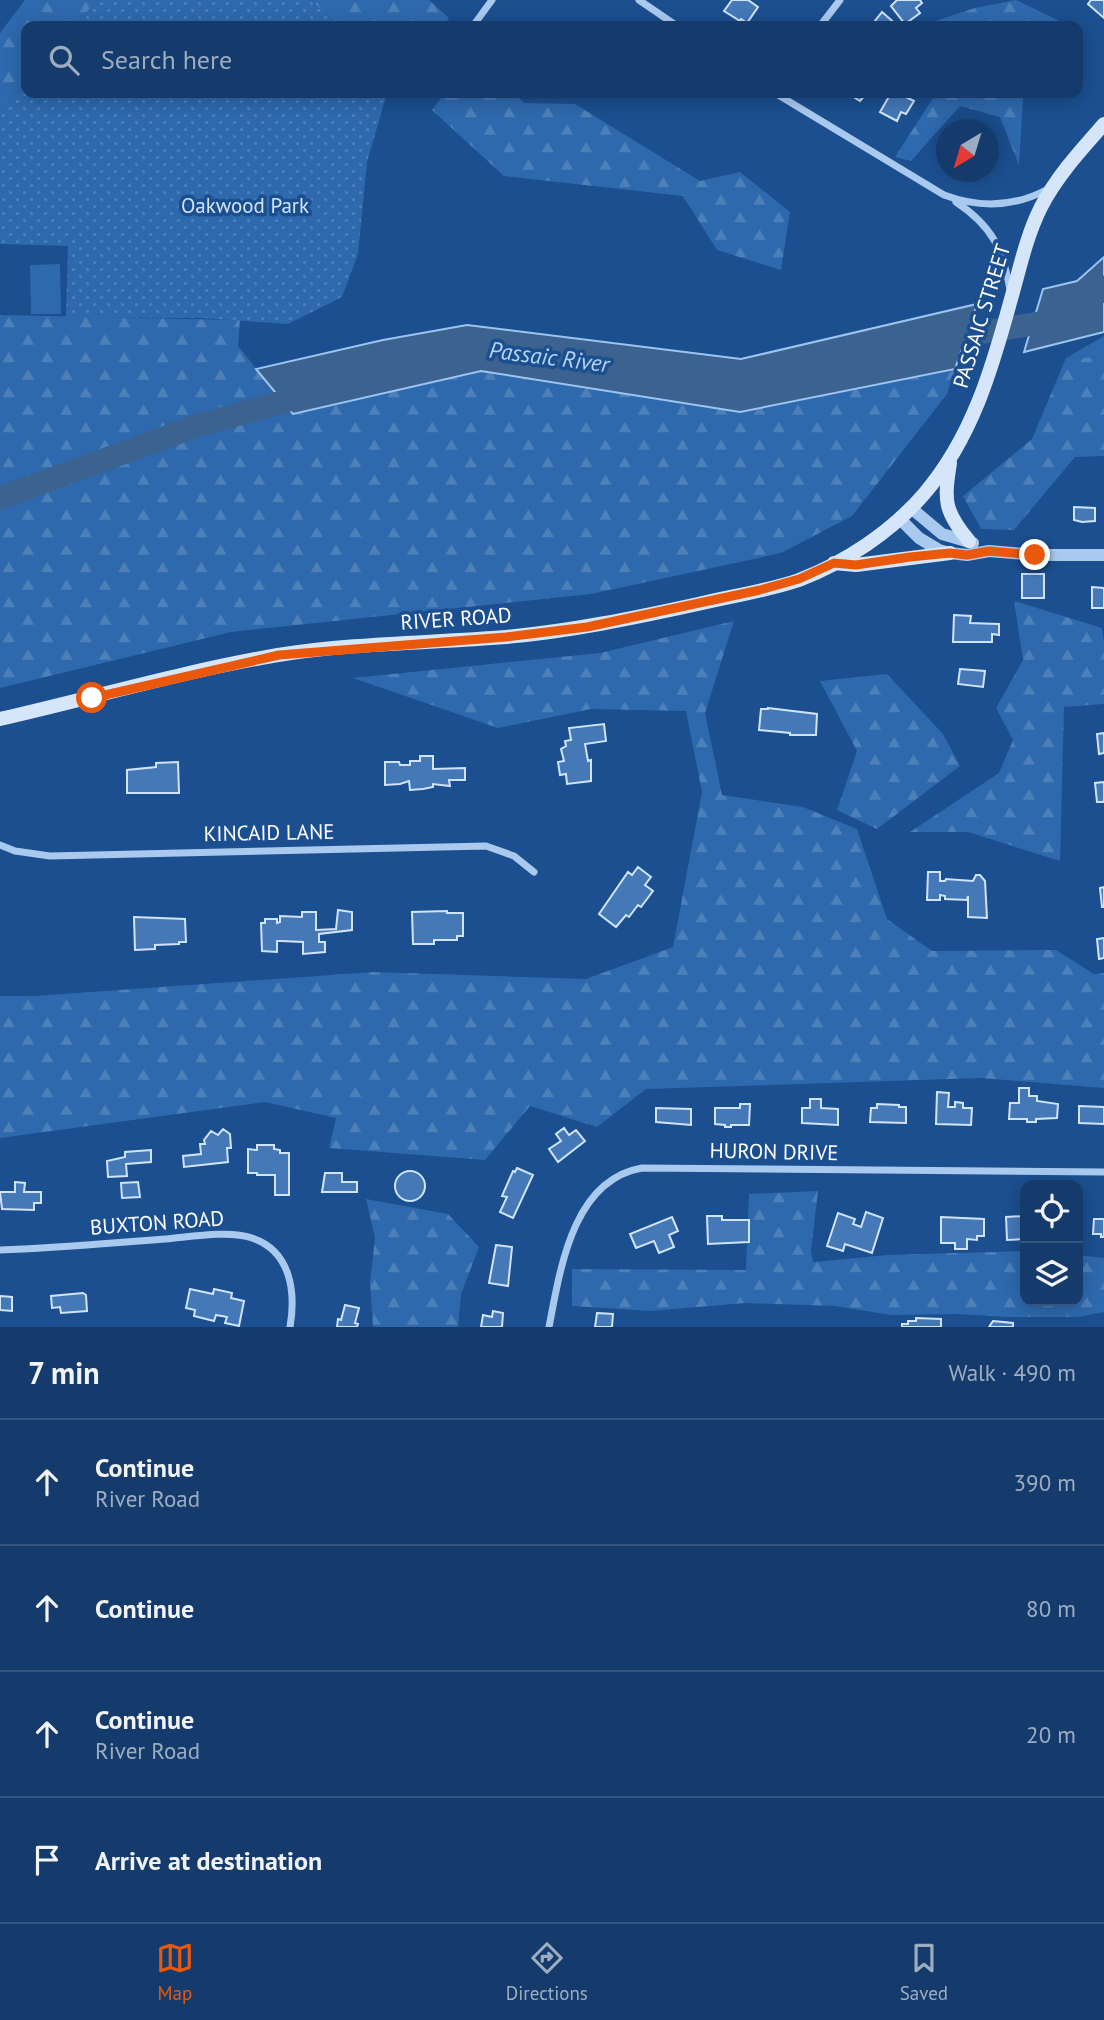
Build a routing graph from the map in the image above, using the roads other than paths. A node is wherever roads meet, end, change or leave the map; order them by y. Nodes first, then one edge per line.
1 (492, 0) edge
2 (639, 0) edge
3 (840, 0) edge
4 (477, 21) edge
5 (670, 21) edge
6 (824, 21) edge
7 (783, 98) edge
8 (1104, 124) edge
9 (1055, 185) junction
10 (944, 195) junction
11 (1012, 297) junction
12 (951, 460) junction
13 (911, 508) junction
14 (900, 519) junction
15 (969, 541) junction
16 (989, 551) junction
17 (950, 553) junction
18 (1104, 555) edge
19 (834, 563) junction
20 (0, 719) edge
21 (0, 845) edge
22 (534, 872) dead end
23 (1104, 1172) edge
24 (0, 1250) edge
25 (290, 1327) edge
26 (549, 1327) edge

1 - 4 street
2 - 5 street
3 - 6 street
7 - 10 street
8 - 9 main road, PASSAIC STREET
9 - 10 street
9 - 11 main road, PASSAIC STREET
10 - 11 street
11 - 12 main road, PASSAIC STREET
12 - 13 main road, PASSAIC STREET
12 - 15 main road
13 - 14 main road, PASSAIC STREET
13 - 15 street
14 - 17 street
14 - 19 main road, RIVER ROAD
15 - 16 street
16 - 17 street
16 - 18 street
17 - 19 main road
19 - 20 main road, RIVER ROAD
21 - 22 street, KINCAID LANE
23 - 26 street, HURON DRIVE
24 - 25 street, BUXTON ROAD

